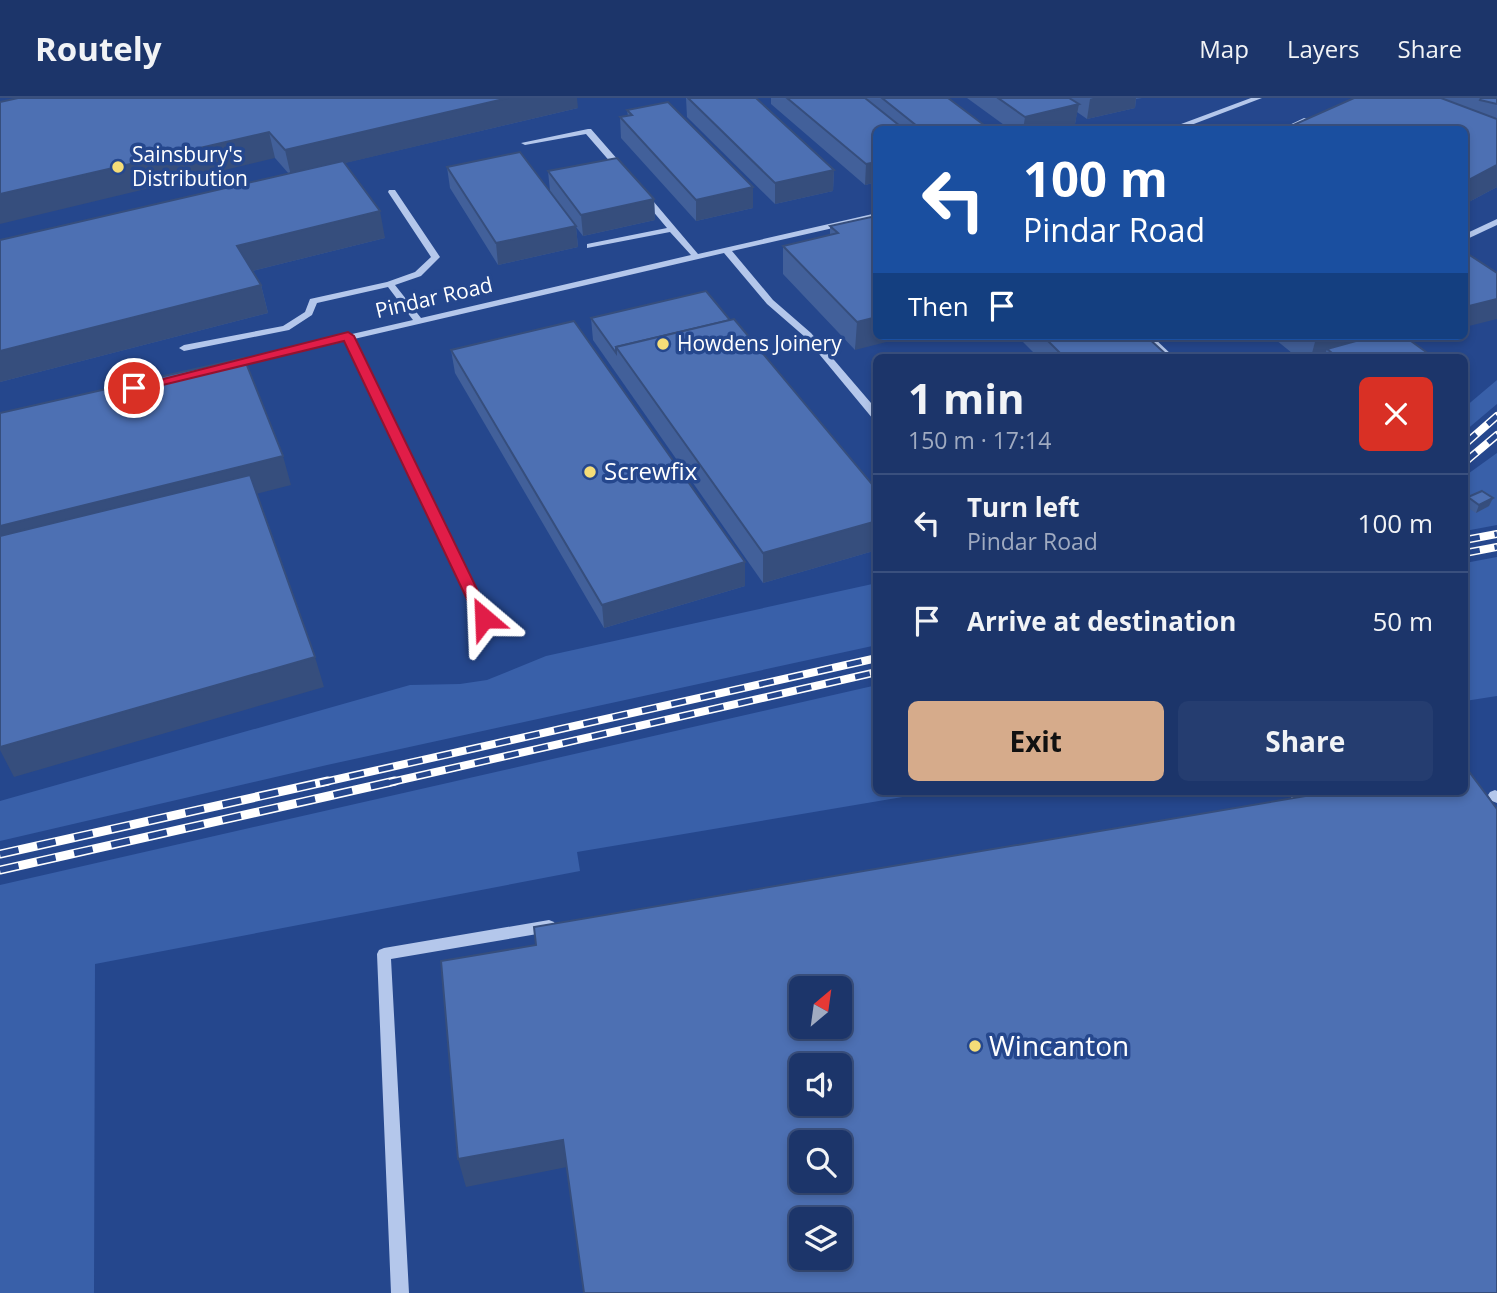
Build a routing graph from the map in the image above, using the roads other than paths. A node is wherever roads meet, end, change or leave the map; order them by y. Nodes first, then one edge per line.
1 (1258, 98) edge
2 (1317, 116) edge
3 (1188, 123) junction
4 (1180, 126) edge
5 (1194, 126) edge
6 (1293, 126) edge
7 (525, 143) dead end
8 (630, 179) edge
9 (639, 189) edge
10 (391, 192) dead end
11 (873, 216) edge
12 (1497, 222) edge
13 (672, 229) junction
14 (1468, 236) edge
15 (590, 246) dead end
16 (725, 249) junction
17 (695, 255) junction
18 (390, 284) junction
19 (418, 320) junction
20 (348, 336) junction
21 (1151, 340) edge
22 (184, 348) dead end
23 (1167, 354) edge
24 (214, 369) edge
25 (873, 412) edge
26 (484, 618) dead end
27 (1307, 795) edge
28 (1282, 801) edge
29 (569, 923) edge
30 (400, 1293) edge

1 - 3 street
2 - 6 street
3 - 4 street
3 - 5 street
7 - 8 street
9 - 13 street
10 - 18 street
11 - 16 street, Pindar Road
12 - 14 street
13 - 15 street
13 - 17 street
16 - 17 street, Pindar Road
16 - 25 street
17 - 19 street, Pindar Road
18 - 19 street
18 - 22 street
19 - 20 street, Pindar Road
20 - 24 street, Pindar Road
20 - 26 street
21 - 23 street
27 - 28 street
29 - 30 street

